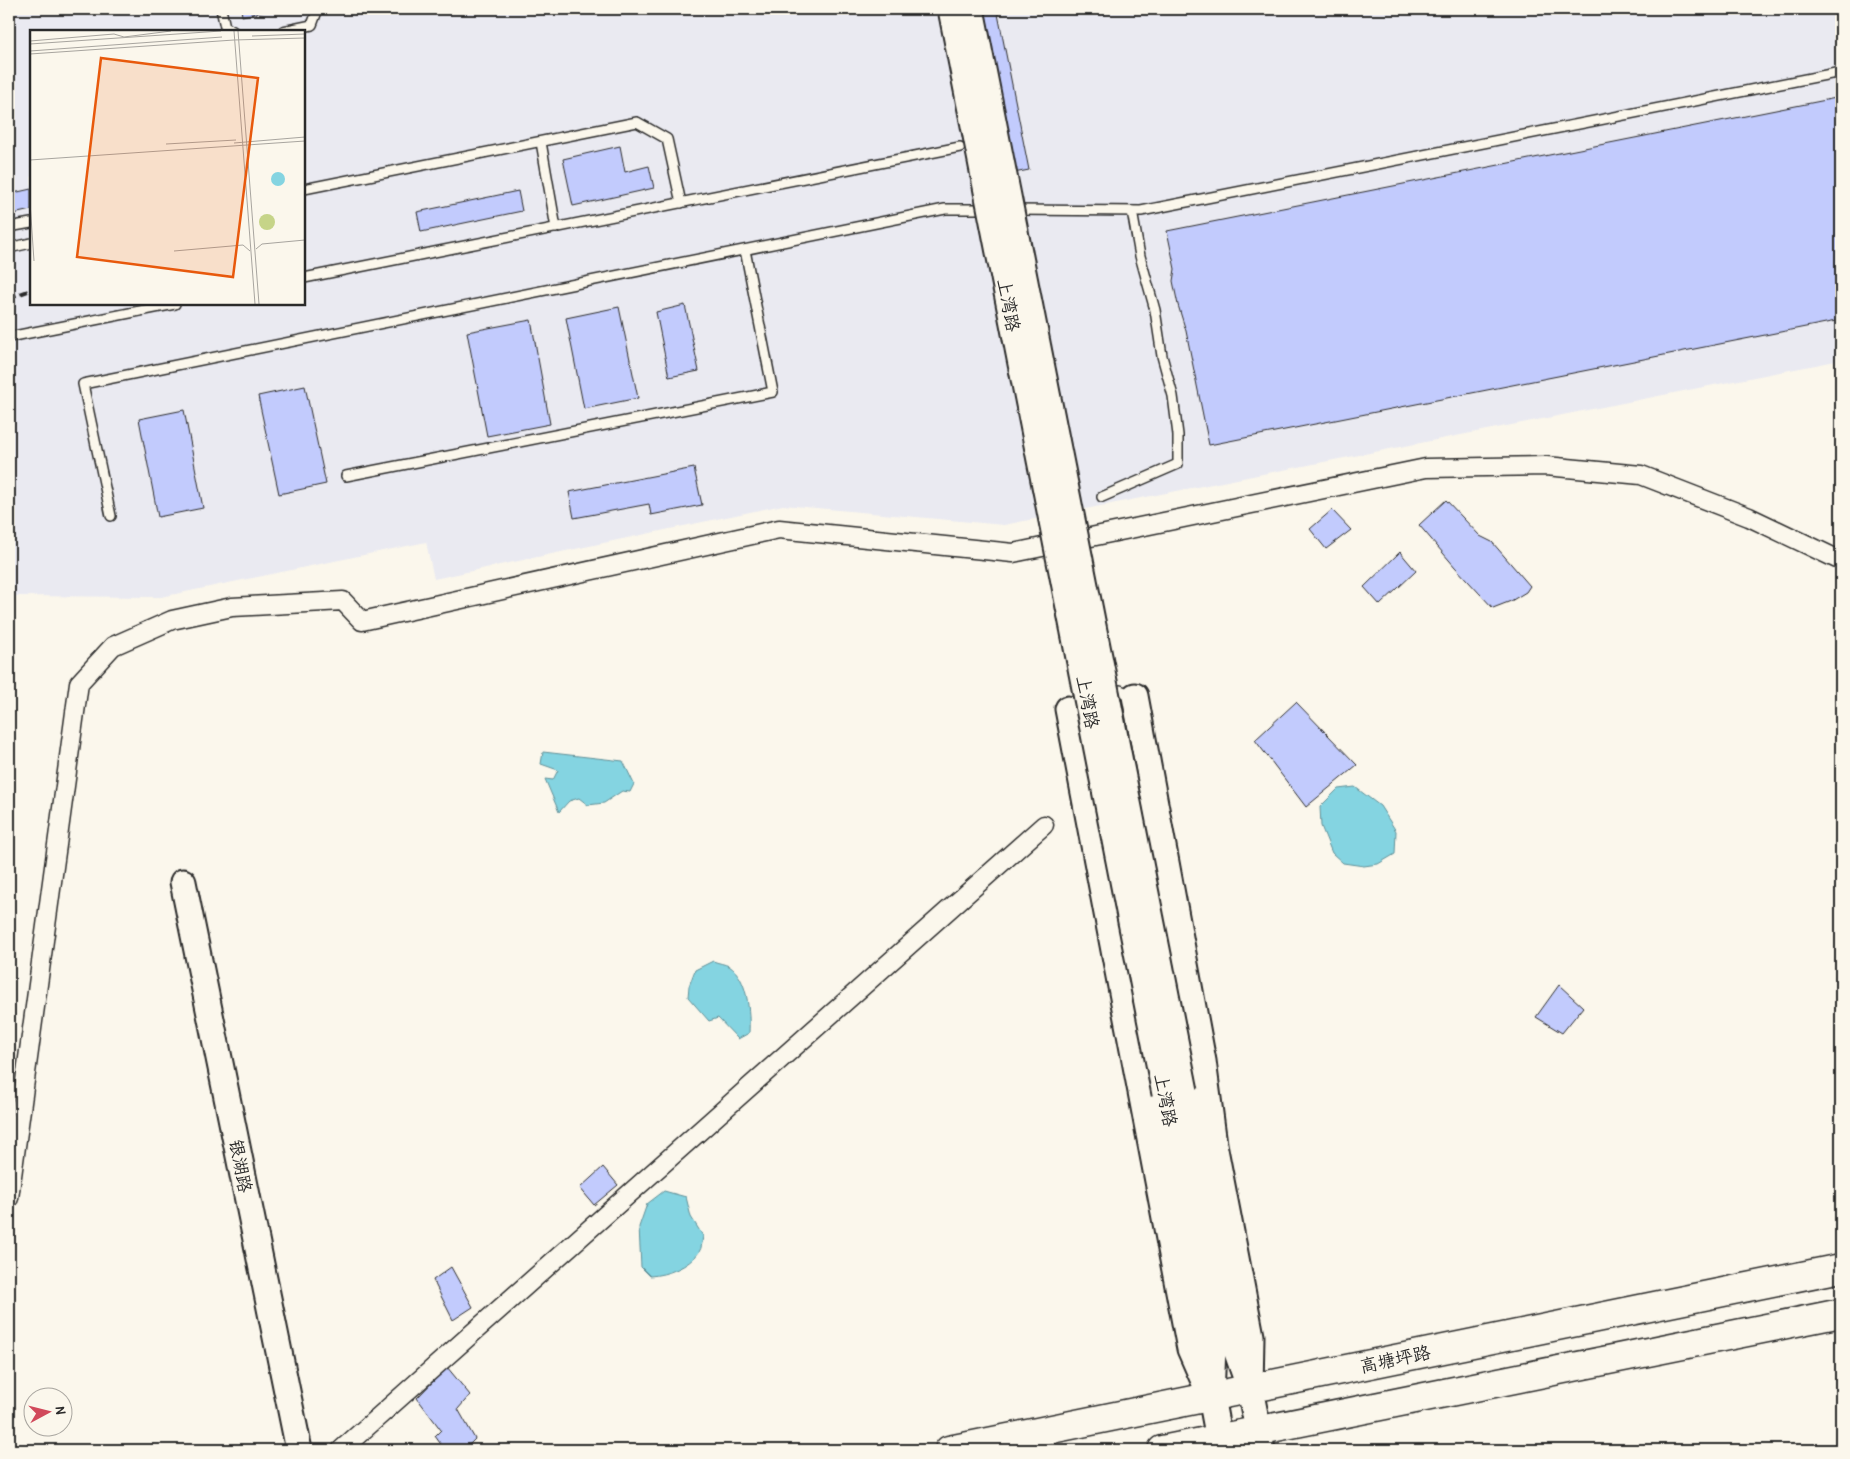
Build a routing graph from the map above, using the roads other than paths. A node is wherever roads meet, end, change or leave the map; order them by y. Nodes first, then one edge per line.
1 (221, 9) edge
2 (318, 9) edge
3 (951, 9) edge
4 (971, 9) edge
5 (231, 30) edge
6 (287, 30) edge
7 (1841, 72) edge
8 (541, 142) junction
9 (960, 147) dead end
10 (305, 189) edge
11 (681, 203) junction
12 (1132, 211) junction
13 (30, 223) edge
14 (9, 227) edge
15 (556, 228) junction
16 (30, 243) edge
17 (9, 248) edge
18 (746, 250) junction
19 (305, 278) edge
20 (161, 305) edge
21 (9, 337) edge
22 (346, 476) dead end
23 (1102, 497) dead end
24 (111, 516) dead end
25 (1837, 559) dead end
26 (1135, 696) joint
27 (1068, 709) joint
28 (1044, 825) dead end
29 (1175, 1092) junction
30 (9, 1198) edge
31 (1841, 1268) edge
32 (1841, 1312) edge
33 (1250, 1389) junction
34 (1211, 1397) junction
35 (1260, 1441) edge
36 (1220, 1445) edge
37 (286, 1450) edge
38 (299, 1450) edge
39 (341, 1450) edge
40 (949, 1450) edge
41 (1162, 1450) edge

1 - 5 lane
2 - 6 lane
3 - 29 main road, 上湾路, bridge
4 - 29 main road, 上湾路, bridge
7 - 12 lane
8 - 10 lane
8 - 11 lane
8 - 15 lane
9 - 11 lane
11 - 15 lane
12 - 18 lane
12 - 23 lane
13 - 14 lane
15 - 19 lane
16 - 17 lane
18 - 22 lane
18 - 24 lane
20 - 21 lane
25 - 30 street
26 - 27 lane
26 - 33 main road, 上湾路
27 - 34 main road, 上湾路
28 - 39 street
29 - 33 main road, 上湾路
29 - 34 main road, 上湾路
31 - 33 main road, 高塘坪路
32 - 35 main road
33 - 34 main road, 高塘坪路
33 - 35 main road, 上湾路
34 - 36 main road, 上湾路
34 - 40 main road, 高塘坪路
35 - 36 main road
36 - 41 main road
37 - 38 main road, 银湖路

